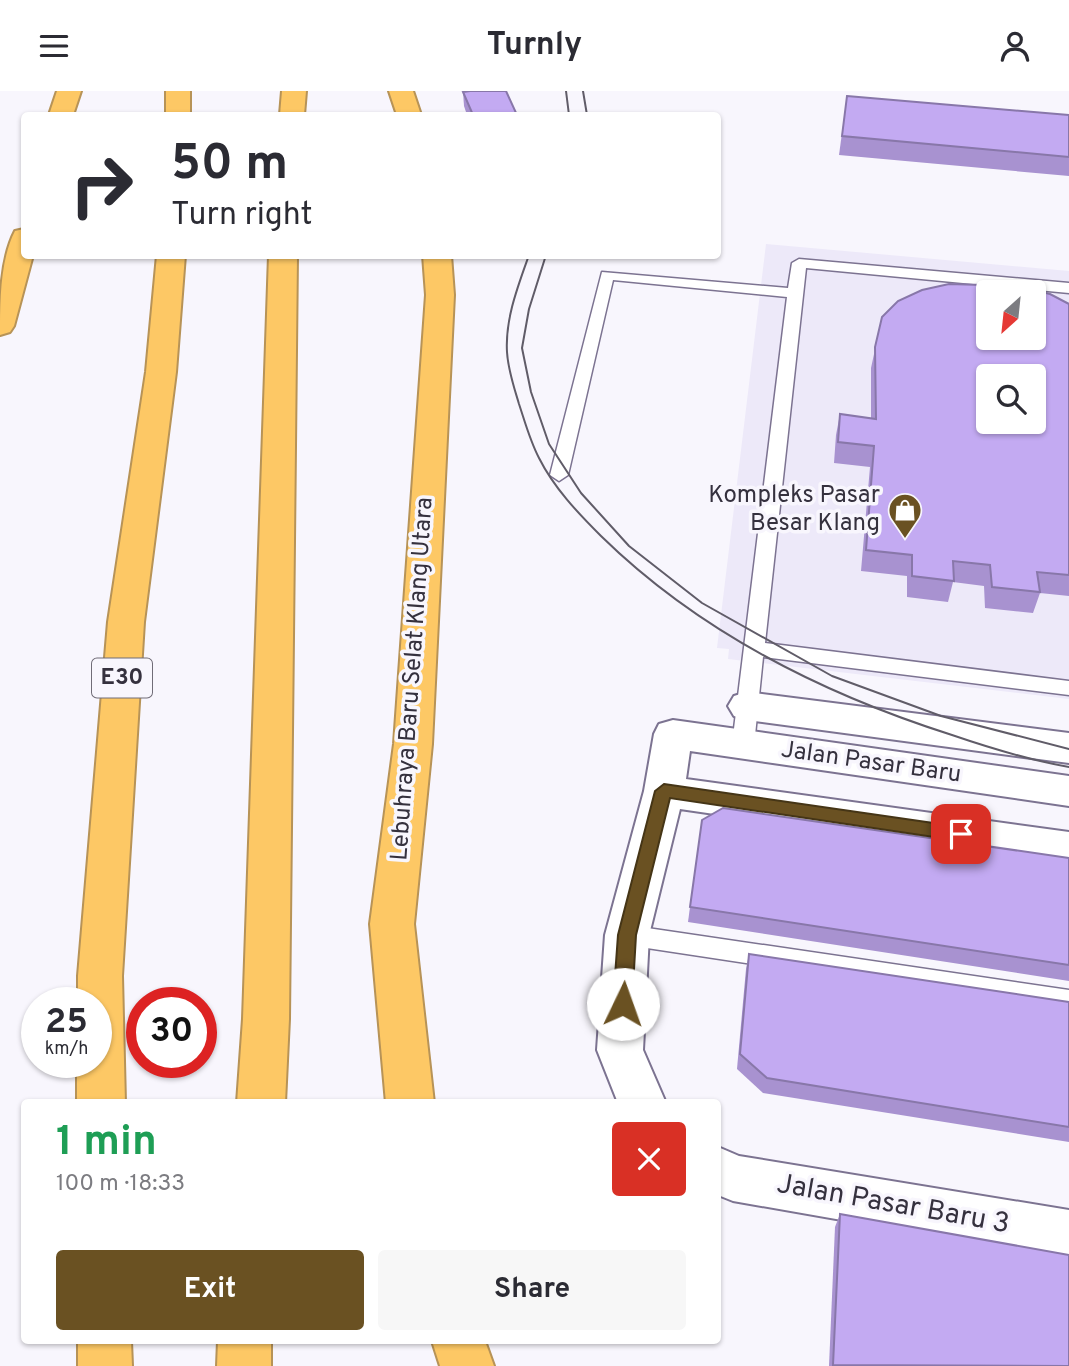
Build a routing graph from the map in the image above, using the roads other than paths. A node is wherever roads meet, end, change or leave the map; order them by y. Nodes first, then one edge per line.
1 (69, 91) edge
2 (178, 91) edge
3 (294, 91) edge
4 (401, 91) edge
5 (62, 112) edge
6 (178, 112) edge
7 (292, 112) edge
8 (407, 112) edge
9 (21, 248) edge
10 (171, 259) edge
11 (283, 259) edge
12 (437, 259) edge
13 (1069, 288) edge
14 (795, 293) junction
15 (0, 326) edge
16 (559, 475) dead end
17 (754, 649) junction
18 (1069, 688) edge
19 (747, 706) junction
20 (743, 745) junction
21 (1069, 748) edge
22 (664, 791) junction
23 (1069, 792) edge
24 (1069, 849) edge
25 (627, 935) junction
26 (1069, 1001) edge
27 (102, 1099) edge
28 (261, 1099) edge
29 (410, 1099) edge
30 (640, 1099) edge
31 (721, 1172) edge
32 (1069, 1235) edge
33 (105, 1344) edge
34 (245, 1344) edge
35 (460, 1344) edge
36 (105, 1366) edge
37 (244, 1366) edge
38 (467, 1366) edge

1 - 5 highway
2 - 6 highway
3 - 7 highway
4 - 8 highway
9 - 15 highway
10 - 27 highway, E30
11 - 28 highway
12 - 29 highway, Lebuhraya Baru Selat Klang Utara
13 - 14 lane
14 - 16 lane
14 - 17 lane
17 - 18 lane
17 - 19 lane
19 - 20 lane
19 - 21 street
20 - 22 street, Jalan Pasar Baru
20 - 23 street, Jalan Pasar Baru
22 - 24 street
22 - 25 street
25 - 26 lane
25 - 30 street
31 - 32 street, Jalan Pasar Baru 3
33 - 36 highway
34 - 37 highway
35 - 38 highway

